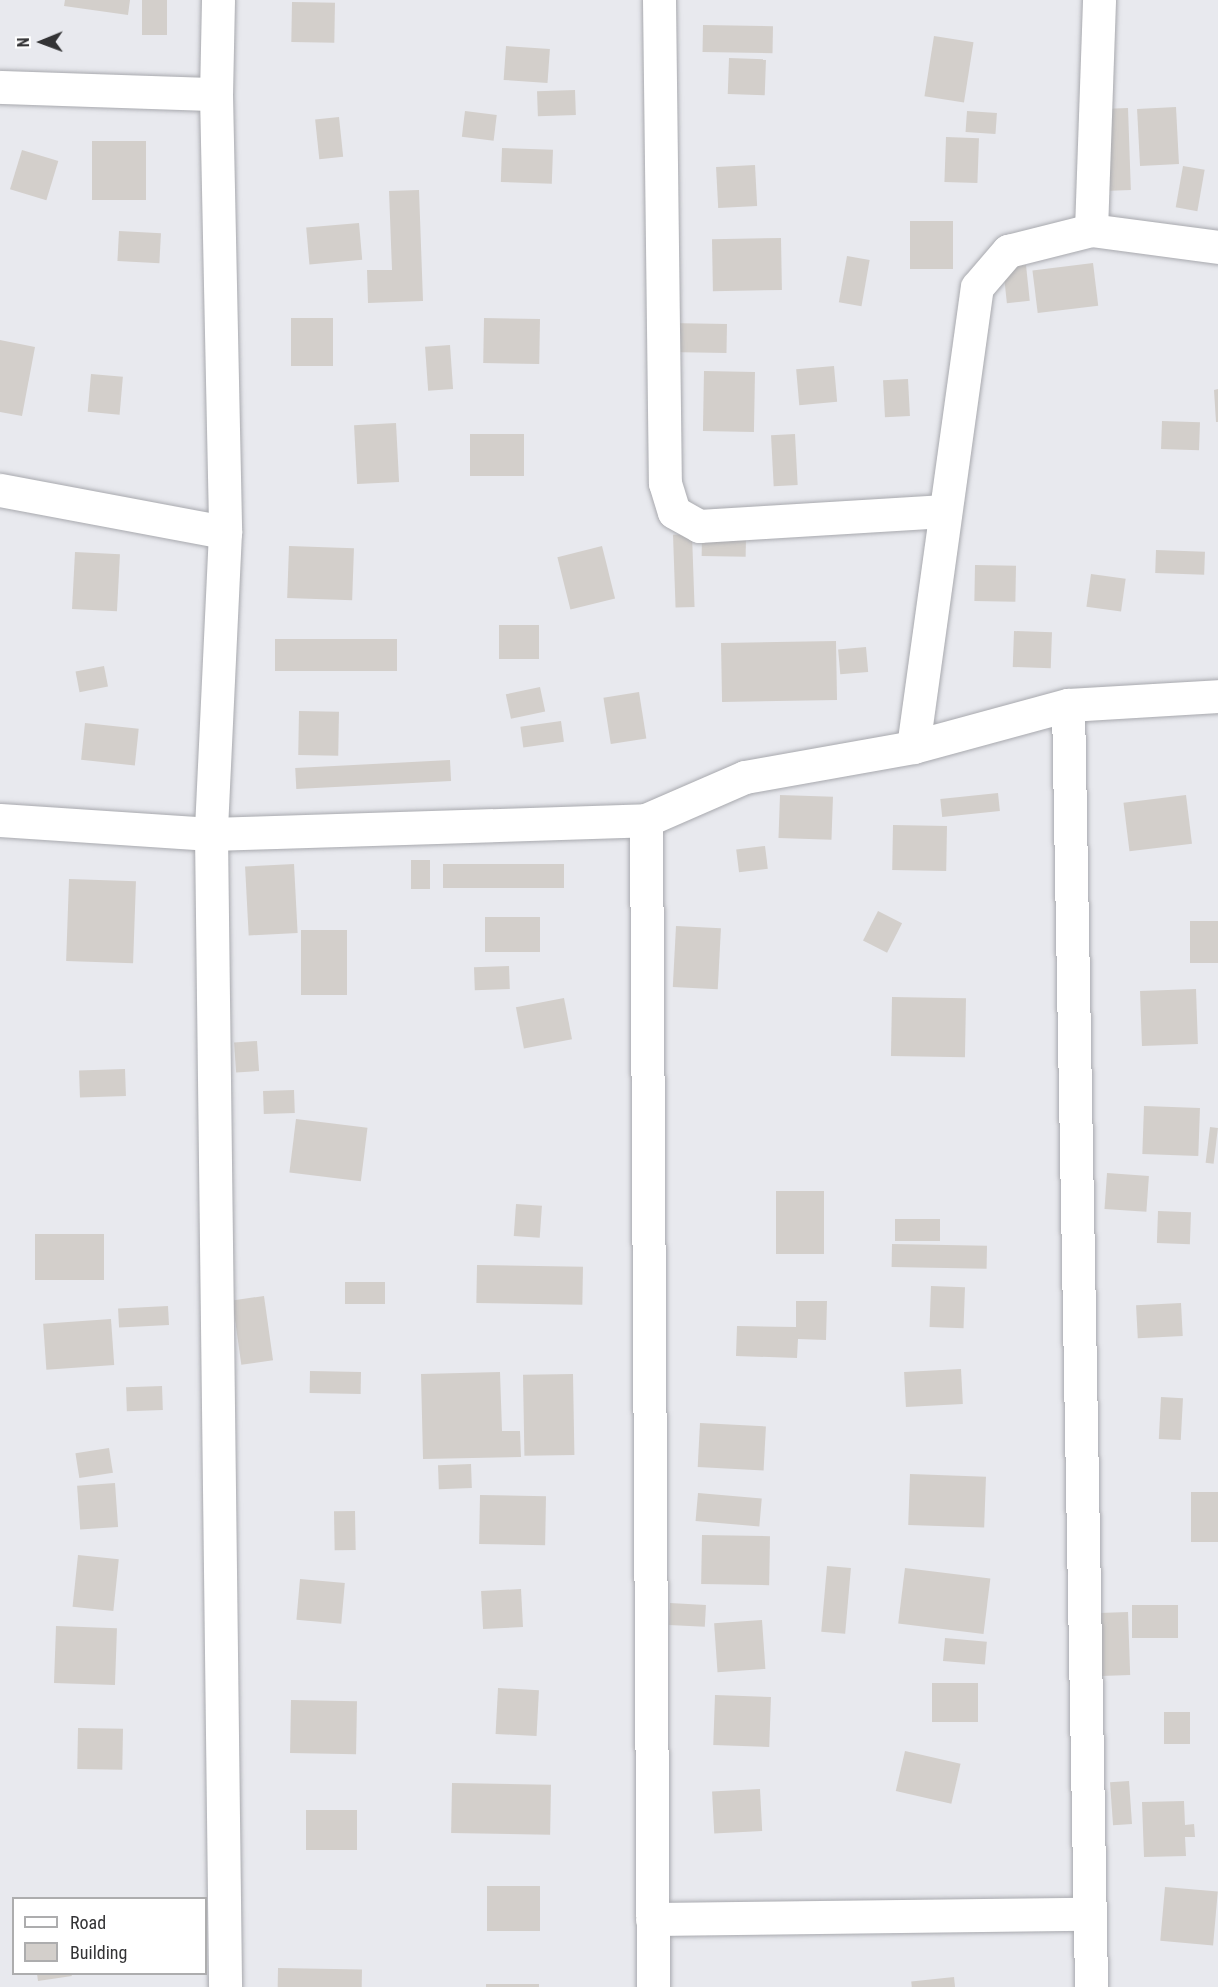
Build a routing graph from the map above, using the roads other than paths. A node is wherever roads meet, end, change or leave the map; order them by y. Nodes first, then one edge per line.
1 (218, 0) edge
2 (659, 0) edge
3 (1099, 0) edge
4 (0, 87) edge
5 (216, 94) junction
6 (1091, 231) junction
7 (1218, 247) edge
8 (0, 490) edge
9 (945, 511) junction
10 (225, 532) junction
11 (1218, 696) edge
12 (1068, 705) junction
13 (913, 747) junction
14 (0, 820) edge
15 (646, 820) junction
16 (211, 834) junction
17 (1089, 1914) junction
18 (652, 1919) junction
19 (225, 1987) edge
20 (653, 1987) edge
21 (1090, 1987) edge

1 - 5 street
2 - 9 street
3 - 6 street
4 - 5 street
5 - 10 street
6 - 7 street
6 - 9 street
8 - 10 street
9 - 13 street
10 - 16 street
11 - 12 street
12 - 13 street
12 - 17 street
13 - 15 street
14 - 16 street
15 - 16 street
15 - 18 street
16 - 19 street
17 - 18 street
17 - 21 street
18 - 20 street

